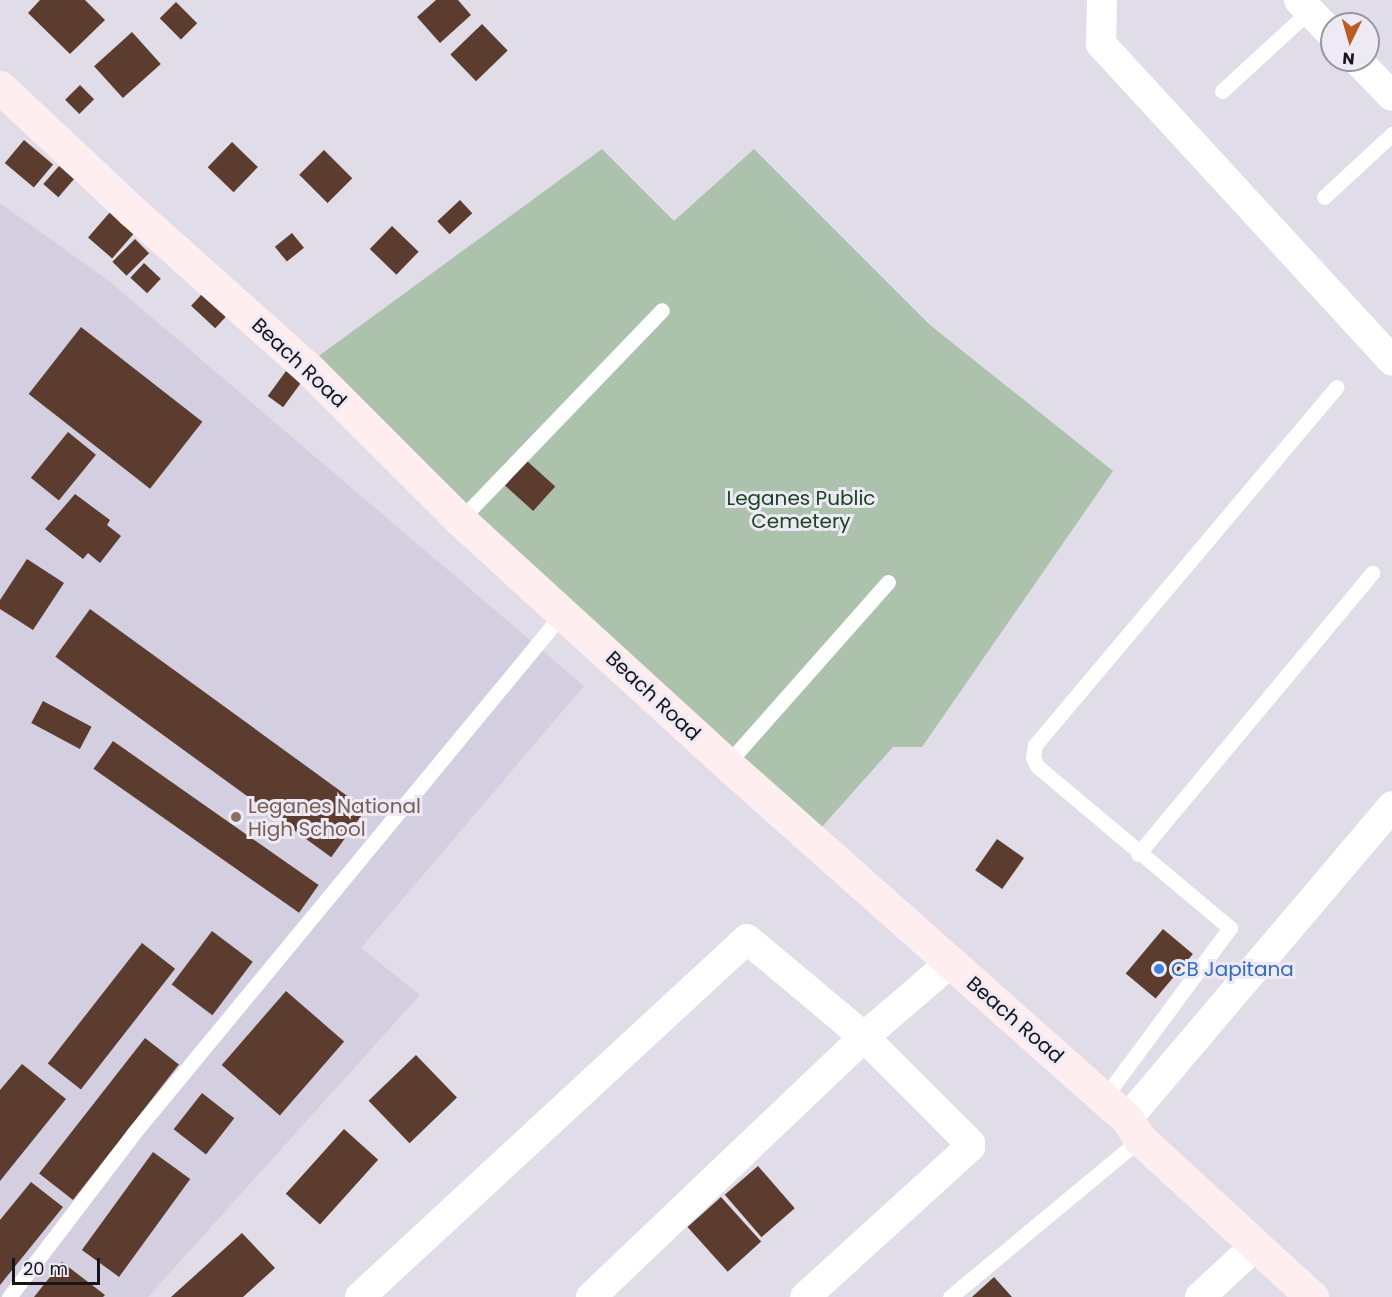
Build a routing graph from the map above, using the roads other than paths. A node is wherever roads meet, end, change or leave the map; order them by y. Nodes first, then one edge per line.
1 (1102, 0) edge
2 (1304, 5) edge
3 (1320, 22) edge
4 (1369, 72) edge
5 (0, 87) edge
6 (1222, 91) dead end
7 (1392, 96) edge
8 (1392, 134) edge
9 (1324, 197) dead end
10 (662, 310) dead end
11 (1392, 360) edge
12 (1336, 387) dead end
13 (460, 520) junction
14 (1372, 573) dead end
15 (888, 582) dead end
16 (563, 613) junction
17 (727, 765) junction
18 (1392, 806) edge
19 (1138, 854) junction
20 (950, 963) junction
21 (864, 1037) junction
22 (1124, 1119) junction
23 (1255, 1246) junction
24 (9, 1297) edge
25 (360, 1297) edge
26 (591, 1297) edge
27 (805, 1297) edge
28 (950, 1297) edge
29 (1200, 1297) edge
30 (1312, 1297) edge

1 - 11 street
2 - 3 street
2 - 6 lane
4 - 7 street
5 - 13 main road, Beach Road
8 - 9 lane
10 - 13 lane
12 - 19 lane
13 - 16 main road, Beach Road
14 - 19 lane
15 - 17 lane
16 - 17 main road, Beach Road
16 - 24 lane
17 - 20 main road, Beach Road
18 - 22 street
19 - 22 lane
20 - 21 street
20 - 22 main road, Beach Road
21 - 25 street
21 - 26 street
21 - 27 street
22 - 23 main road, Beach Road
22 - 28 lane
23 - 29 street
23 - 30 main road, Beach Road

